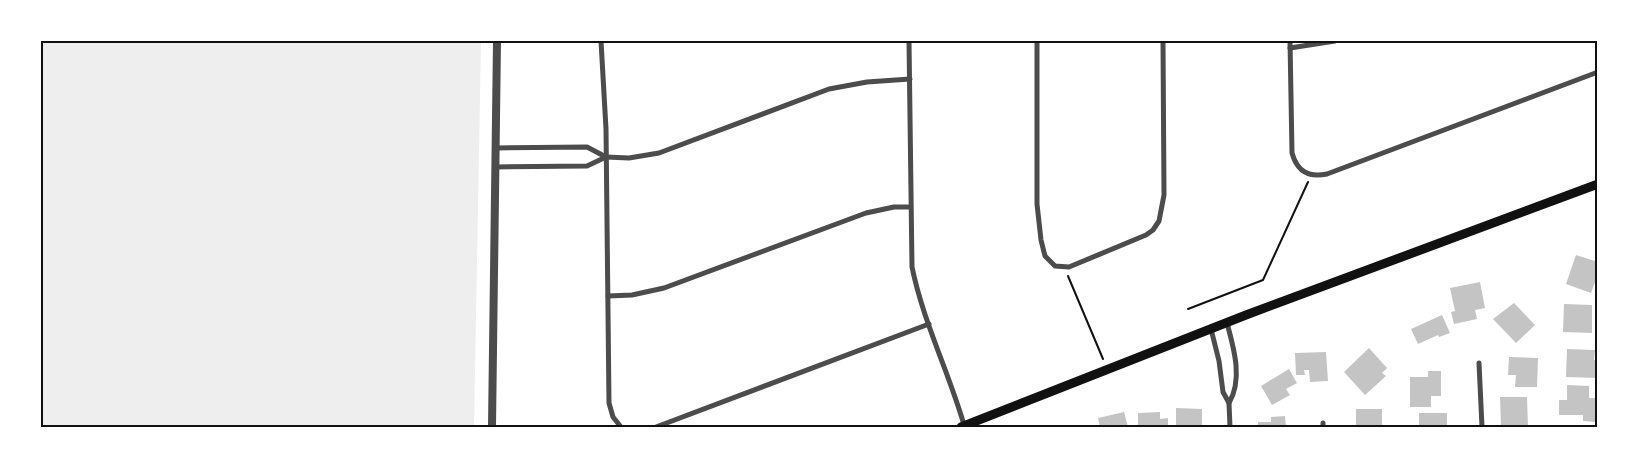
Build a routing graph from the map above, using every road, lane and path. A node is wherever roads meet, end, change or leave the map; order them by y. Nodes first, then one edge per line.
1 (497, 41) edge
2 (601, 41) edge
3 (910, 41) edge
4 (1037, 41) edge
5 (1163, 41) edge
6 (1290, 41) edge
7 (1336, 41) edge
8 (1290, 48) junction
9 (1598, 72) edge
10 (910, 79) junction
11 (496, 148) junction
12 (606, 157) junction
13 (495, 166) junction
14 (1311, 175) junction
15 (1598, 184) edge
16 (910, 207) junction
17 (1065, 267) junction
18 (608, 296) junction
19 (1188, 309) dead end
20 (1227, 323) junction
21 (929, 324) junction
22 (1211, 329) junction
23 (1479, 363) dead end
24 (1107, 368) junction
25 (1229, 404) junction
26 (963, 426) edge
27 (492, 427) edge
28 (621, 427) edge
29 (656, 427) edge
30 (1230, 427) edge
31 (1482, 427) edge

1 - 11 street
2 - 12 street
3 - 10 street
4 - 17 street
5 - 17 street
6 - 8 street
7 - 8 street
8 - 14 street
9 - 14 street
10 - 12 street
10 - 16 street
11 - 12 street
11 - 13 street
12 - 13 street
12 - 18 street
13 - 27 street
14 - 19 path
15 - 20 main road
16 - 18 street
16 - 21 street
17 - 24 path
18 - 28 street
20 - 22 main road
20 - 25 street
21 - 26 street
21 - 29 street
22 - 24 main road
22 - 25 street
23 - 31 street
24 - 26 main road
25 - 30 street

